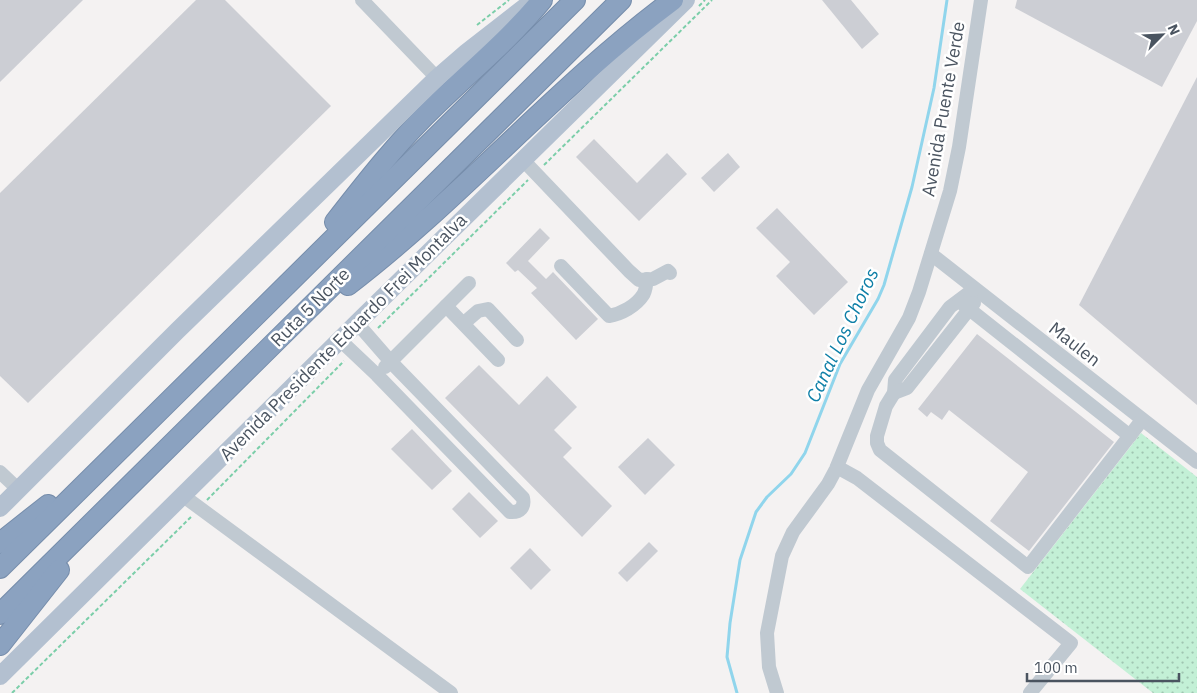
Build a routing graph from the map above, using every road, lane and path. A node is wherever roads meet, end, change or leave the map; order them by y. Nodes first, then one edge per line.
1 (362, 0) edge
2 (534, 0) edge
3 (542, 0) edge
4 (575, 0) edge
5 (621, 0) edge
6 (673, 0) edge
7 (686, 0) edge
8 (981, 0) edge
9 (437, 78) junction
10 (523, 160) junction
11 (931, 254) junction
12 (561, 266) dead end
13 (670, 273) dead end
14 (293, 278) junction
15 (647, 279) junction
16 (470, 283) dead end
17 (978, 291) junction
18 (964, 305) junction
19 (446, 306) junction
20 (357, 323) junction
21 (464, 323) junction
22 (286, 331) junction
23 (340, 340) junction
24 (518, 340) dead end
25 (498, 360) dead end
26 (391, 362) junction
27 (377, 375) junction
28 (1142, 420) junction
29 (1130, 436) junction
30 (1197, 462) edge
31 (837, 467) junction
32 (101, 468) junction
33 (0, 472) edge
34 (19, 490) junction
35 (182, 495) junction
36 (113, 502) junction
37 (2, 504) edge
38 (0, 543) edge
39 (0, 568) edge
40 (0, 614) edge
41 (0, 645) edge
42 (0, 676) edge
43 (451, 693) edge
44 (777, 693) edge
45 (1030, 693) edge

1 - 9 street
2 - 9 main road
3 - 14 highway
4 - 14 highway, Ruta 5 Norte
5 - 22 highway, Ruta 5 Norte
6 - 22 highway
7 - 10 main road, Avenida Presidente Eduardo Frei Montalva
8 - 11 street, Avenida Puente Verde
9 - 34 main road
10 - 15 street
10 - 20 main road, Avenida Presidente Eduardo Frei Montalva
11 - 17 street, Maulen
11 - 31 street, Avenida Puente Verde
12 - 15 street
13 - 15 street
14 - 32 highway, Ruta 5 Norte
16 - 19 street
17 - 18 street
17 - 28 street, Maulen
18 - 29 street
18 - 29 street
19 - 21 street
19 - 26 street
20 - 23 main road, Avenida Presidente Eduardo Frei Montalva
20 - 26 street
21 - 24 street
21 - 25 street
22 - 36 highway, Ruta 5 Norte
23 - 27 street
23 - 35 main road, Avenida Presidente Eduardo Frei Montalva
26 - 27 street
26 - 27 street
28 - 29 street
28 - 30 street, Maulen
31 - 44 street, Avenida Puente Verde
31 - 45 street
32 - 38 highway
32 - 39 highway, Ruta 5 Norte
33 - 34 street
34 - 37 main road
35 - 42 main road, Avenida Presidente Eduardo Frei Montalva
35 - 43 street
36 - 40 highway, Ruta 5 Norte
36 - 41 highway

